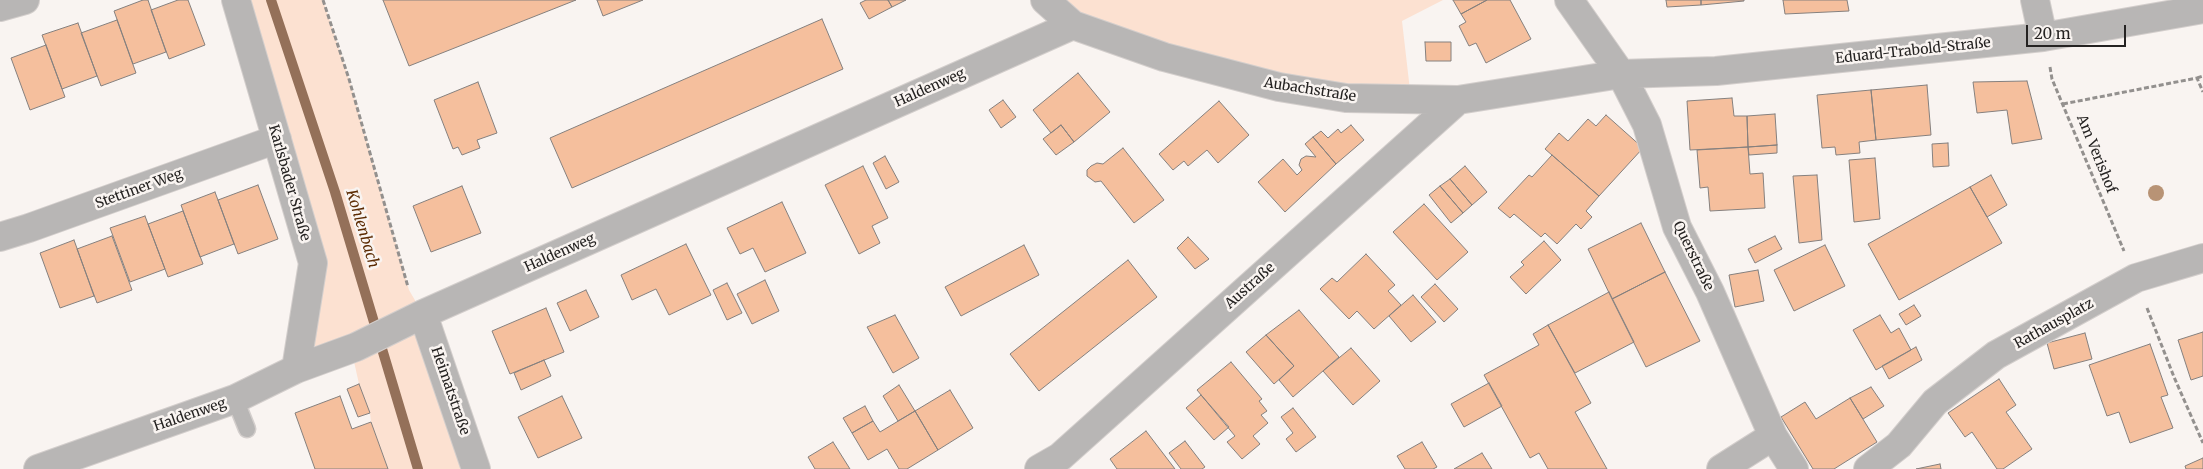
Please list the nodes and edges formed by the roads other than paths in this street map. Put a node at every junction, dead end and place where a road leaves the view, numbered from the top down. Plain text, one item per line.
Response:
1 (25, 0) edge
2 (236, 0) edge
3 (1045, 0) edge
4 (1568, 0) edge
5 (2035, 0) edge
6 (0, 7) edge
7 (2203, 9) edge
8 (1073, 25) junction
9 (2043, 37) junction
10 (1621, 74) junction
11 (1458, 100) junction
12 (277, 139) junction
13 (0, 237) edge
14 (2203, 258) edge
15 (417, 317) junction
16 (296, 369) junction
17 (235, 399) junction
18 (247, 430) dead end
19 (1773, 436) junction
20 (1055, 465) edge
21 (41, 468) edge
22 (476, 469) edge
23 (1721, 469) edge
24 (1794, 469) edge
25 (1868, 469) edge

1 - 6 street
2 - 12 street, Karlsbader Straße
3 - 8 street, Aubachstraße
4 - 10 street, Querstraße
5 - 9 street
7 - 9 street, Eduard-Trabold-Straße
8 - 11 street, Aubachstraße
8 - 15 street, Haldenweg
9 - 10 street, Eduard-Trabold-Straße
10 - 11 street, Aubachstraße
10 - 19 street, Querstraße
11 - 20 street, Austraße
12 - 13 street, Stettiner Weg
12 - 16 street, Karlsbader Straße
14 - 25 street, Rathausplatz
15 - 16 street, Haldenweg
15 - 22 street, Heimatstraße
16 - 17 street, Haldenweg
17 - 18 lane
17 - 21 street, Haldenweg
19 - 23 street
19 - 24 street, Querstraße

